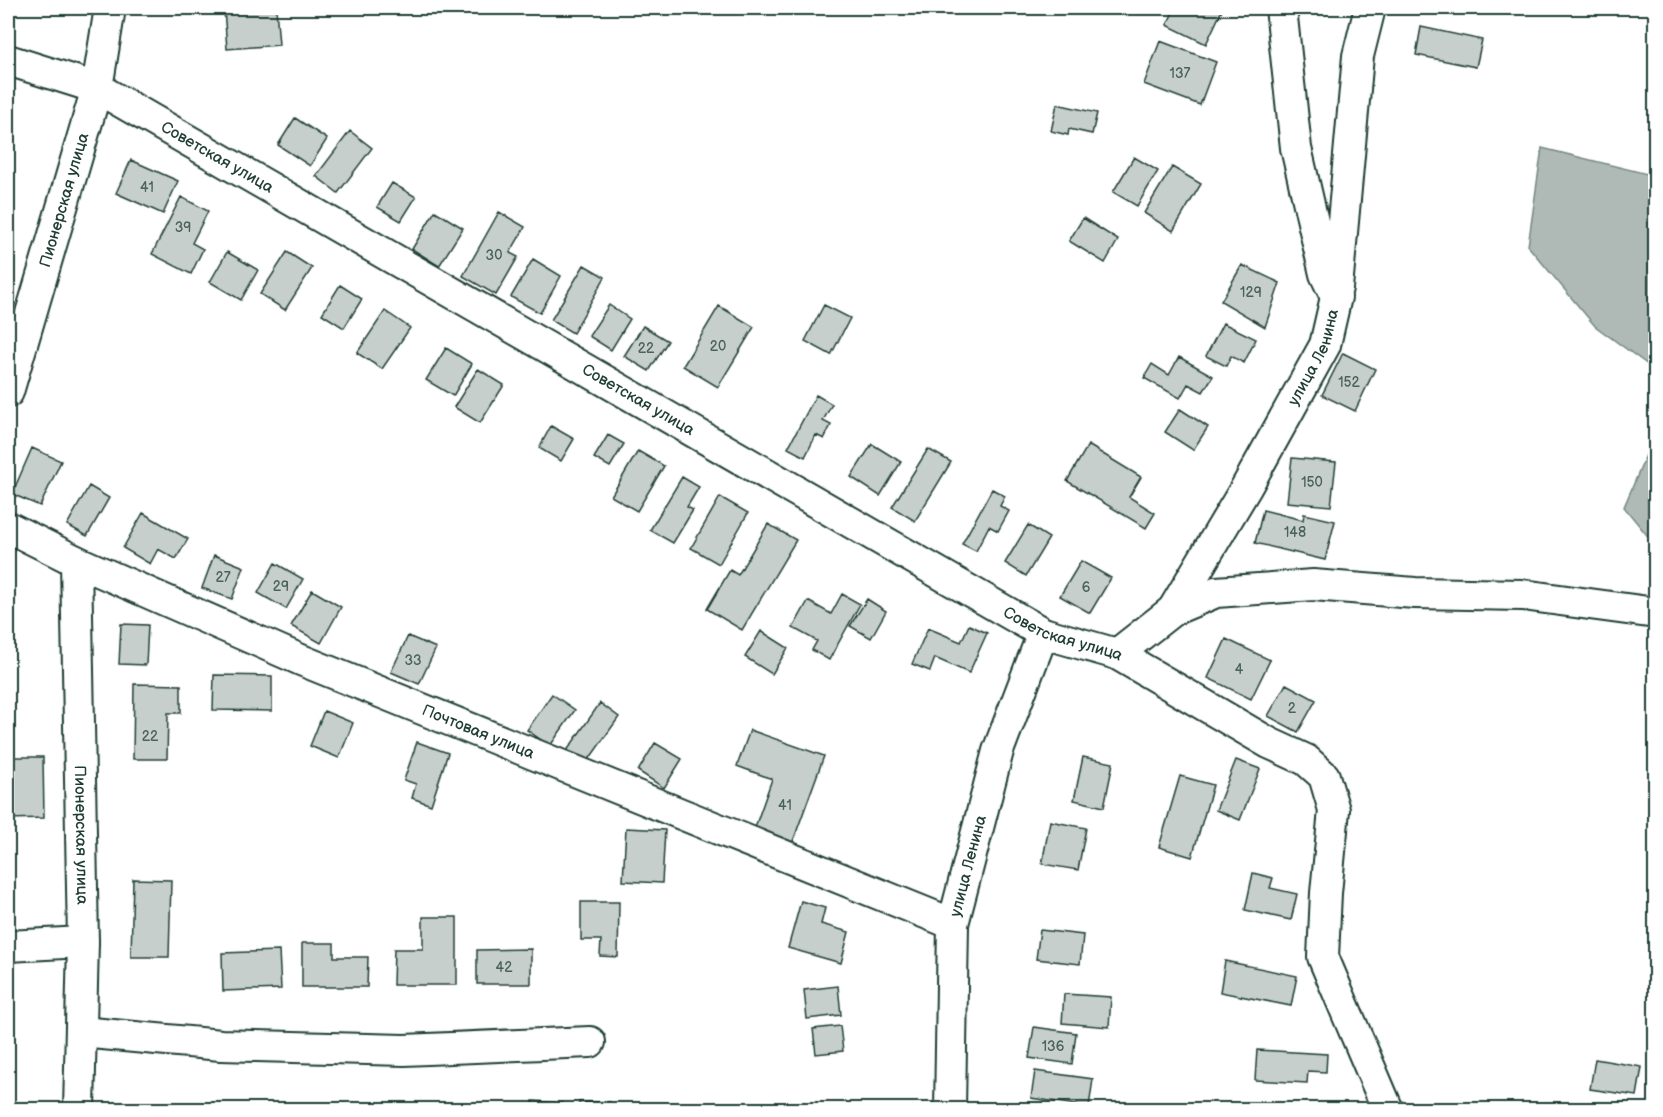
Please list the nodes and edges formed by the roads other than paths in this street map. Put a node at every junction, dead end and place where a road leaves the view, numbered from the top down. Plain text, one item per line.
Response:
1 (110, 8) edge
2 (1281, 8) edge
3 (1370, 8) edge
4 (8, 60) edge
5 (97, 88) junction
6 (1336, 297) junction
7 (8, 392) edge
8 (8, 527) edge
9 (76, 561) junction
10 (1173, 610) junction
11 (1656, 613) edge
12 (1043, 633) junction
13 (1116, 654) junction
14 (953, 924) junction
15 (83, 942) junction
16 (8, 946) edge
17 (81, 1032) junction
18 (590, 1042) dead end
19 (79, 1110) edge
20 (950, 1110) edge
21 (1388, 1110) edge

1 - 5 street, Пионерская улица
2 - 6 street, улица Ленина
3 - 6 street
4 - 5 street, Советская улица
5 - 7 street, Пионерская улица
5 - 12 street, Советская улица
6 - 10 street, улица Ленина
8 - 9 street, Почтовая улица
9 - 14 street, Почтовая улица
9 - 15 street, Пионерская улица
10 - 11 street
10 - 13 street
12 - 13 street, Советская улица
12 - 14 street, улица Ленина
13 - 21 street, Советская улица
14 - 20 street, улица Ленина
15 - 16 street
15 - 17 street, Пионерская улица
17 - 18 street
17 - 19 street, Пионерская улица

